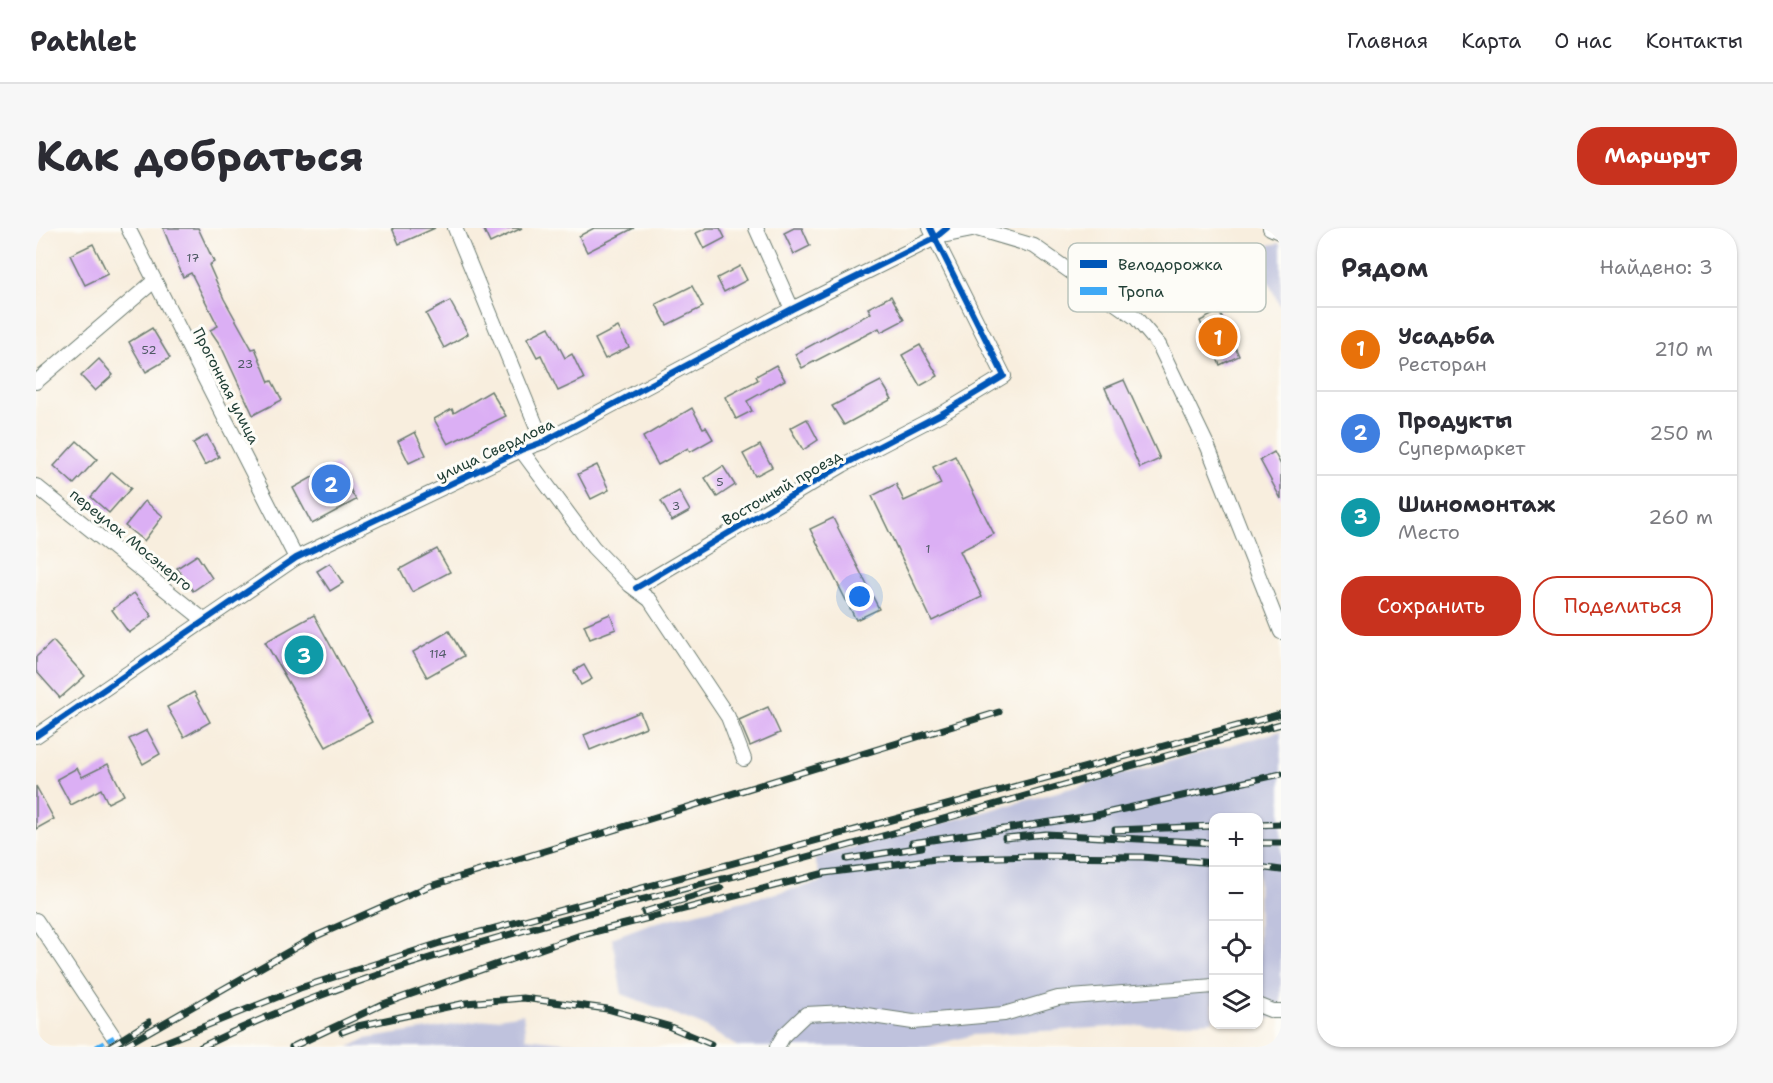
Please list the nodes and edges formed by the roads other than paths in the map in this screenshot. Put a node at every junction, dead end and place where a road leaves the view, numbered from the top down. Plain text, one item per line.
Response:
1 (128, 228) edge
2 (455, 228) edge
3 (756, 228) edge
4 (947, 228) edge
5 (1270, 228) edge
6 (932, 233) edge
7 (1281, 233) edge
8 (1068, 270) edge
9 (153, 282) junction
10 (792, 309) junction
11 (1128, 312) edge
12 (36, 381) edge
13 (543, 442) junction
14 (521, 450) junction
15 (36, 486) edge
16 (296, 558) junction
17 (636, 588) junction
18 (205, 621) junction
19 (1281, 632) edge
20 (36, 736) edge
21 (744, 759) dead end
22 (36, 920) edge
23 (1209, 986) edge
24 (1263, 1007) edge
25 (1281, 1011) edge
26 (114, 1037) dead end
27 (777, 1047) edge

1 - 9 street, Прогонная улица
2 - 13 street
3 - 10 street
4 - 6 street, улица Свердлова
5 - 7 street
6 - 8 street
6 - 10 street, улица Свердлова
6 - 17 street, Восточный проезд
9 - 12 street
9 - 16 street, Прогонная улица
10 - 13 street, улица Свердлова
11 - 19 street
13 - 14 street, улица Свердлова
14 - 16 street, улица Свердлова
14 - 17 street
15 - 18 street, переулок Мосэнерго
16 - 18 street, улица Свердлова
17 - 21 street
18 - 20 street, улица Свердлова
22 - 26 street
23 - 27 street
24 - 25 street

